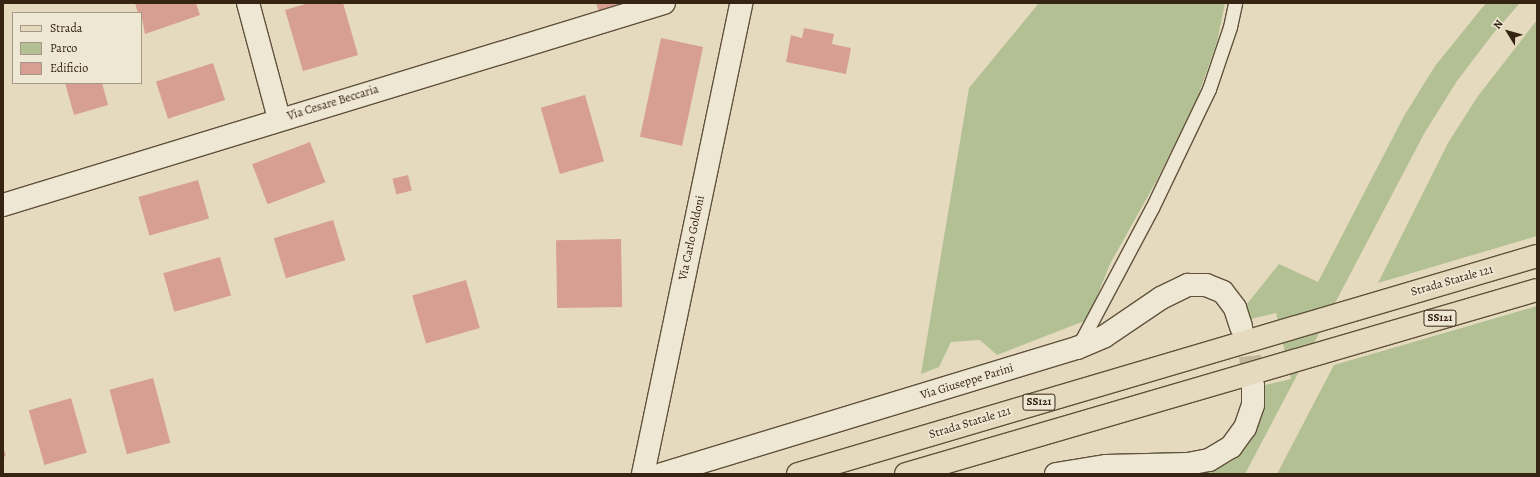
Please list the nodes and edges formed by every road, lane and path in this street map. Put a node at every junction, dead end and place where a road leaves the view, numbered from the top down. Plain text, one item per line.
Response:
1 (248, 3) edge
2 (664, 3) edge
3 (740, 3) edge
4 (1234, 3) edge
5 (279, 119) junction
6 (3, 205) edge
7 (1537, 256) edge
8 (1537, 290) edge
9 (1241, 327) tunnel mouth
10 (1077, 348) junction
11 (1254, 385) tunnel mouth
12 (644, 474) edge
13 (662, 474) edge
14 (798, 474) edge
15 (906, 474) edge
16 (1056, 474) edge

1 - 5 street
2 - 5 street, Via Cesare Beccaria
3 - 12 street, Via Carlo Goldoni
4 - 10 lane
5 - 6 street, Via Cesare Beccaria
7 - 14 main road, Strada Statale 121 / SS121
8 - 15 main road, SS121
9 - 10 street, Via Giuseppe Parini
10 - 13 street, Via Giuseppe Parini
11 - 16 street

